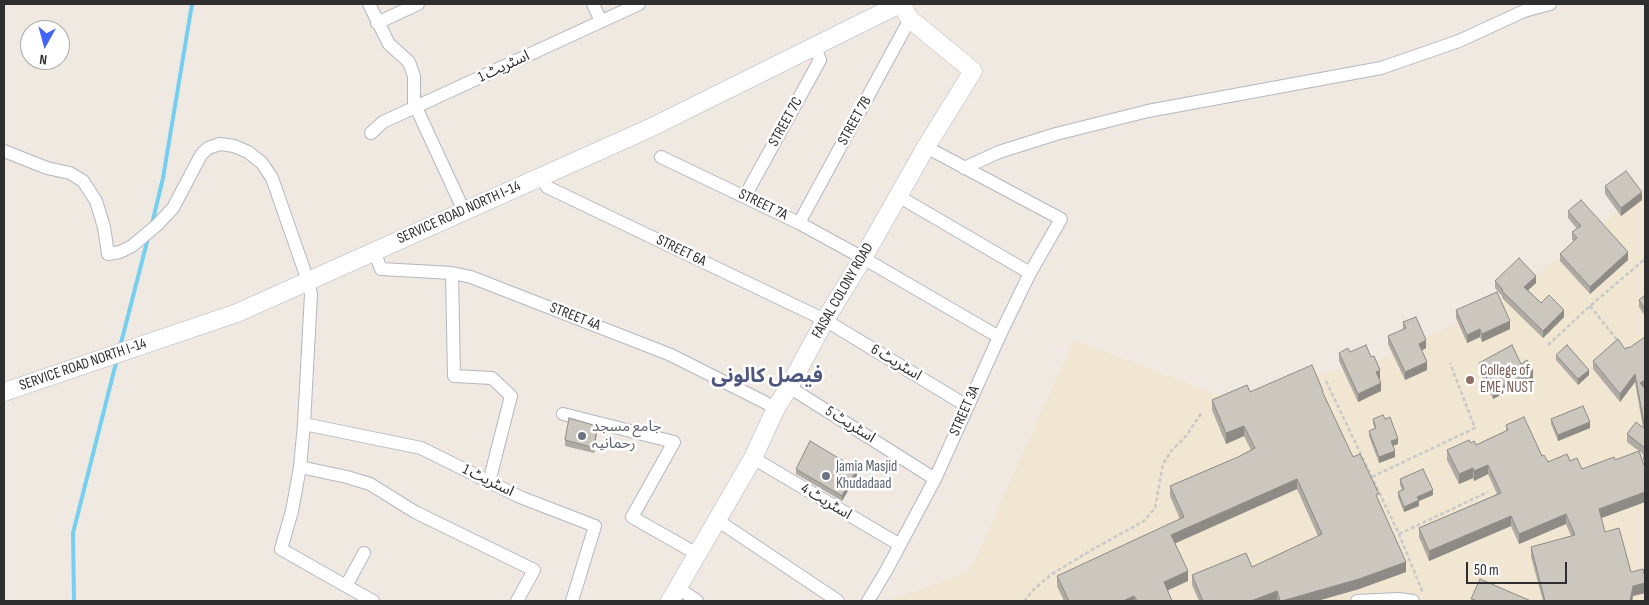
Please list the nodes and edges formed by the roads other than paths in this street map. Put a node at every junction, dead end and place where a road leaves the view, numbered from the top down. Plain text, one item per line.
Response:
1 (369, 4) edge
2 (418, 4) edge
3 (593, 4) edge
4 (639, 4) edge
5 (1550, 4) edge
6 (878, 9) edge
7 (904, 9) edge
8 (601, 21) junction
9 (377, 22) junction
10 (815, 47) junction
11 (417, 107) junction
12 (371, 133) dead end
13 (926, 147) junction
14 (4, 151) edge
15 (661, 157) dead end
16 (964, 168) junction
17 (540, 177) junction
18 (745, 196) junction
19 (898, 196) junction
20 (464, 211) junction
21 (799, 223) junction
22 (374, 252) junction
23 (863, 258) junction
24 (452, 273) junction
25 (1030, 273) junction
26 (308, 281) junction
27 (825, 320) junction
28 (999, 337) junction
29 (789, 387) junction
30 (4, 392) edge
31 (967, 406) junction
32 (776, 408) junction
33 (563, 414) dead end
34 (304, 424) junction
35 (753, 458) junction
36 (300, 467) junction
37 (935, 479) junction
38 (489, 482) junction
39 (717, 520) junction
40 (900, 545) junction
41 (364, 552) dead end
42 (697, 554) junction
43 (346, 586) junction
44 (674, 594) edge
45 (373, 601) edge
46 (517, 601) edge
47 (572, 601) edge
48 (697, 601) edge
49 (838, 601) edge
50 (868, 601) edge
51 (1357, 601) edge
52 (1413, 601) edge

1 - 9 street
2 - 9 street
3 - 8 street
4 - 8 street, اسٹریٹ 1
5 - 16 street
6 - 7 main road, SERVICE ROAD NORTH I-14
6 - 10 main road, SERVICE ROAD NORTH I-14
7 - 13 main road, FAISAL COLONY ROAD
7 - 21 street, STREET 7B
8 - 11 street, اسٹریٹ 1
9 - 11 street
10 - 17 main road, SERVICE ROAD NORTH I-14
10 - 18 street, STREET 7C
11 - 12 street, اسٹریٹ 1
11 - 20 street
13 - 16 street
13 - 19 main road, FAISAL COLONY ROAD
14 - 26 street
15 - 18 street, STREET 7A
16 - 25 street, STREET 3A
17 - 20 main road, SERVICE ROAD NORTH I-14
17 - 27 street, STREET 6A
18 - 21 street, STREET 7A
19 - 23 main road, FAISAL COLONY ROAD
19 - 25 street
20 - 22 main road, SERVICE ROAD NORTH I-14
21 - 23 street, STREET 7A
22 - 24 street, STREET 4A
22 - 26 main road, SERVICE ROAD NORTH I-14
23 - 27 main road, FAISAL COLONY ROAD
23 - 28 street, STREET 7A
24 - 32 street, STREET 4A
24 - 38 street
25 - 28 street, STREET 3A
26 - 30 main road, SERVICE ROAD NORTH I-14
26 - 34 street
27 - 29 main road, FAISAL COLONY ROAD
27 - 31 street, اسٹریٹ 6
28 - 31 street, STREET 3A
29 - 32 main road, FAISAL COLONY ROAD
29 - 37 street, اسٹریٹ 5
31 - 37 street, STREET 3A
32 - 35 main road, FAISAL COLONY ROAD
33 - 42 street
34 - 36 street
34 - 38 street, اسٹریٹ 1
35 - 39 main road, FAISAL COLONY ROAD
35 - 40 street, اسٹریٹ 4
36 - 43 street
36 - 46 street
37 - 40 street, STREET 3A
38 - 47 street, اسٹریٹ 1
39 - 42 main road, FAISAL COLONY ROAD
39 - 49 street
40 - 50 street, STREET 3A
41 - 43 street
42 - 44 main road, FAISAL COLONY ROAD
43 - 45 street
44 - 48 street
51 - 52 street

